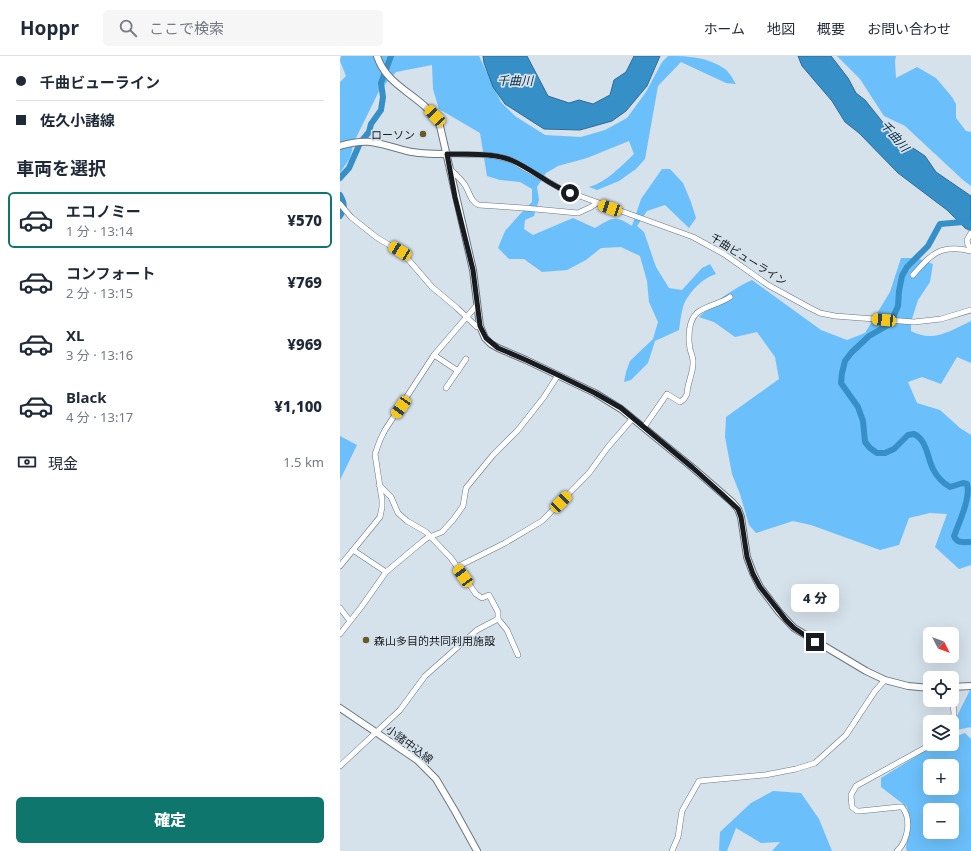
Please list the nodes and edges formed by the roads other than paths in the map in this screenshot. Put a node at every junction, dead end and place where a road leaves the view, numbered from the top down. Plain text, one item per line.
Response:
1 (377, 56) edge
2 (340, 146) edge
3 (447, 154) junction
4 (450, 168) junction
5 (597, 203) junction
6 (340, 204) edge
7 (971, 233) edge
8 (971, 248) edge
9 (971, 251) edge
10 (913, 275) dead end
11 (730, 297) dead end
12 (477, 305) junction
13 (971, 310) edge
14 (466, 317) junction
15 (480, 326) junction
16 (434, 355) junction
17 (466, 359) dead end
18 (458, 371) junction
19 (558, 375) junction
20 (446, 388) dead end
21 (633, 418) junction
22 (644, 427) junction
23 (379, 485) junction
24 (432, 537) junction
25 (353, 550) junction
26 (340, 566) edge
27 (457, 567) junction
28 (386, 572) junction
29 (340, 608) edge
30 (498, 619) junction
31 (350, 621) junction
32 (340, 634) edge
33 (518, 655) dead end
34 (885, 680) junction
35 (959, 686) edge
36 (971, 686) edge
37 (923, 687) edge
38 (340, 708) edge
39 (377, 731) junction
40 (923, 749) edge
41 (340, 766) edge
42 (477, 851) edge
43 (672, 851) edge
44 (898, 851) edge

1 - 3 main road
2 - 3 main road
3 - 4 main road
3 - 5 street, 千曲ビューライン
4 - 5 street
4 - 12 main road
5 - 13 street, 千曲ビューライン
6 - 14 street
7 - 8 street
9 - 10 street
11 - 22 street
12 - 14 street
12 - 15 main road
14 - 15 street
14 - 16 street
15 - 19 main road
16 - 18 street
16 - 23 street
17 - 18 street
18 - 20 street
19 - 21 main road
19 - 24 street
21 - 22 main road
21 - 27 street
22 - 34 main road
23 - 24 street
23 - 25 street
24 - 27 street
24 - 28 street
25 - 26 street
25 - 28 street
27 - 30 street
28 - 31 street
29 - 31 street
30 - 33 street
30 - 39 street
31 - 32 street
34 - 37 main road
34 - 43 street
35 - 36 main road
38 - 39 main road, 小諸中込線
39 - 41 street
39 - 42 main road, 小諸中込線
40 - 44 street

